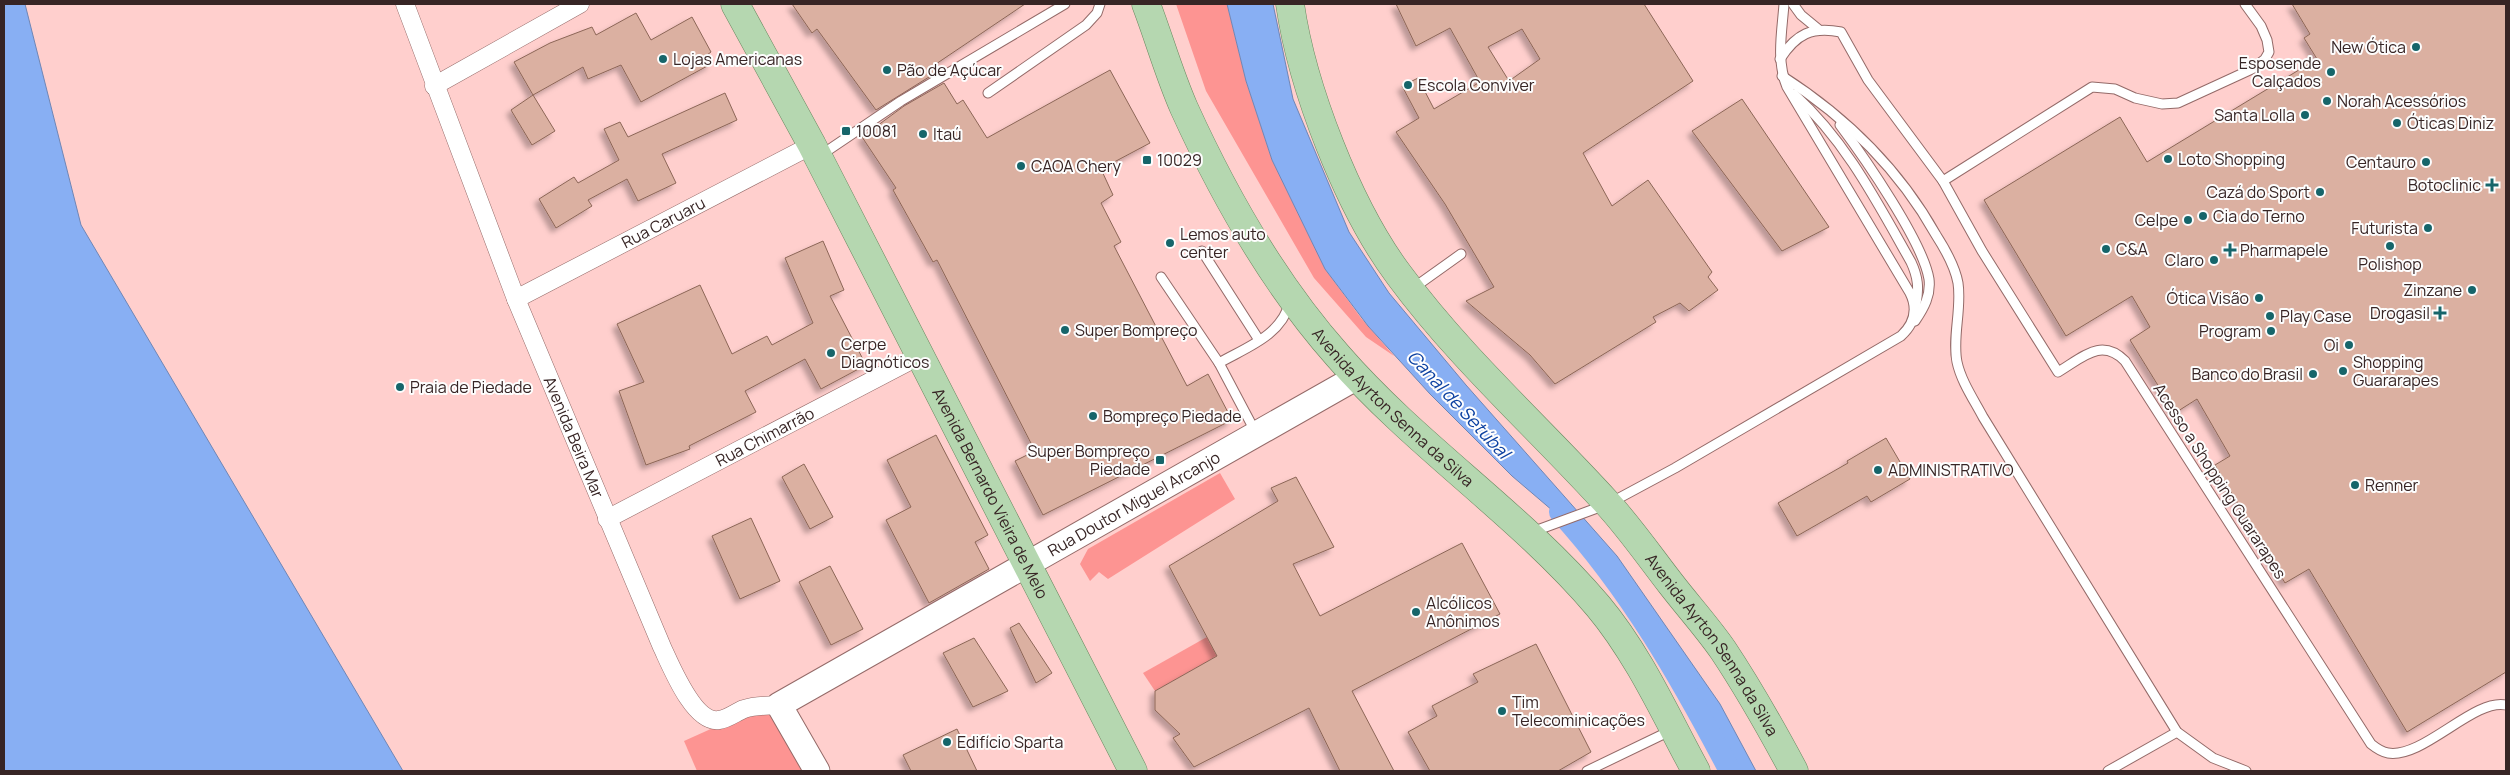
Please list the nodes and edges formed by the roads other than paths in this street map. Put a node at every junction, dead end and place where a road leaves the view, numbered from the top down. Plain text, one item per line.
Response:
1 (405, 4) edge
2 (580, 4) edge
3 (735, 4) edge
4 (1065, 4) edge
5 (1100, 4) edge
6 (1146, 4) edge
7 (1290, 4) edge
8 (1784, 4) edge
9 (1793, 4) edge
10 (2246, 4) edge
11 (1818, 29) junction
12 (1780, 59) junction
13 (1782, 76) junction
14 (434, 86) junction
15 (1787, 87) junction
16 (988, 93) dead end
17 (1828, 109) junction
18 (815, 151) junction
19 (1943, 181) junction
20 (1202, 251) dead end
21 (1461, 254) dead end
22 (1161, 277) dead end
23 (1410, 290) junction
24 (1292, 297) junction
25 (516, 299) junction
26 (1916, 306) junction
27 (1910, 328) junction
28 (1259, 340) junction
29 (921, 354) junction
30 (1219, 363) junction
31 (1357, 377) junction
32 (1257, 434) junction
33 (1608, 504) junction
34 (607, 519) junction
35 (1537, 530) junction
36 (1026, 565) junction
37 (779, 705) junction
38 (2506, 705) edge
39 (1674, 729) junction
40 (2178, 732) junction
41 (817, 771) edge
42 (1133, 771) edge
43 (1587, 771) edge
44 (1696, 771) edge
45 (1794, 771) edge
46 (2108, 771) edge
47 (2246, 771) edge

1 - 14 street, Avenida Beira Mar
2 - 14 street
3 - 18 main road, Avenida Bernardo Vieira de Melo
4 - 18 lane
5 - 16 lane
6 - 24 main road, Avenida Ayrton Senna da Silva
7 - 23 main road, Avenida Ayrton Senna da Silva
8 - 12 lane
9 - 11 lane
10 - 19 lane
11 - 12 lane
11 - 19 lane, Acesso a Shopping Guararapes
12 - 13 lane
13 - 15 lane
13 - 17 lane
14 - 25 street, Avenida Beira Mar
15 - 26 lane
15 - 26 lane
17 - 27 lane
17 - 40 lane
18 - 25 street, Rua Caruaru
18 - 29 main road, Avenida Bernardo Vieira de Melo
19 - 38 lane, Acesso a Shopping Guararapes
20 - 28 lane
21 - 23 lane
22 - 30 lane
23 - 33 main road, Avenida Ayrton Senna da Silva
24 - 28 lane
24 - 31 main road, Avenida Ayrton Senna da Silva
25 - 34 street, Avenida Beira Mar
26 - 27 lane
27 - 33 lane
28 - 30 lane
29 - 34 street, Rua Chimarrão
29 - 36 main road, Avenida Bernardo Vieira de Melo
30 - 32 lane
31 - 32 main road, Rua Doutor Miguel Arcanjo
31 - 35 main road, Avenida Ayrton Senna da Silva
32 - 36 main road, Rua Doutor Miguel Arcanjo
33 - 35 lane
33 - 45 main road, Avenida Ayrton Senna da Silva
34 - 37 street, Avenida Beira Mar
35 - 39 main road, Avenida Ayrton Senna da Silva
36 - 37 main road, Rua Doutor Miguel Arcanjo
36 - 42 main road, Avenida Bernardo Vieira de Melo
37 - 41 main road
39 - 43 lane
39 - 44 main road, Avenida Ayrton Senna da Silva
40 - 46 lane
40 - 47 lane

